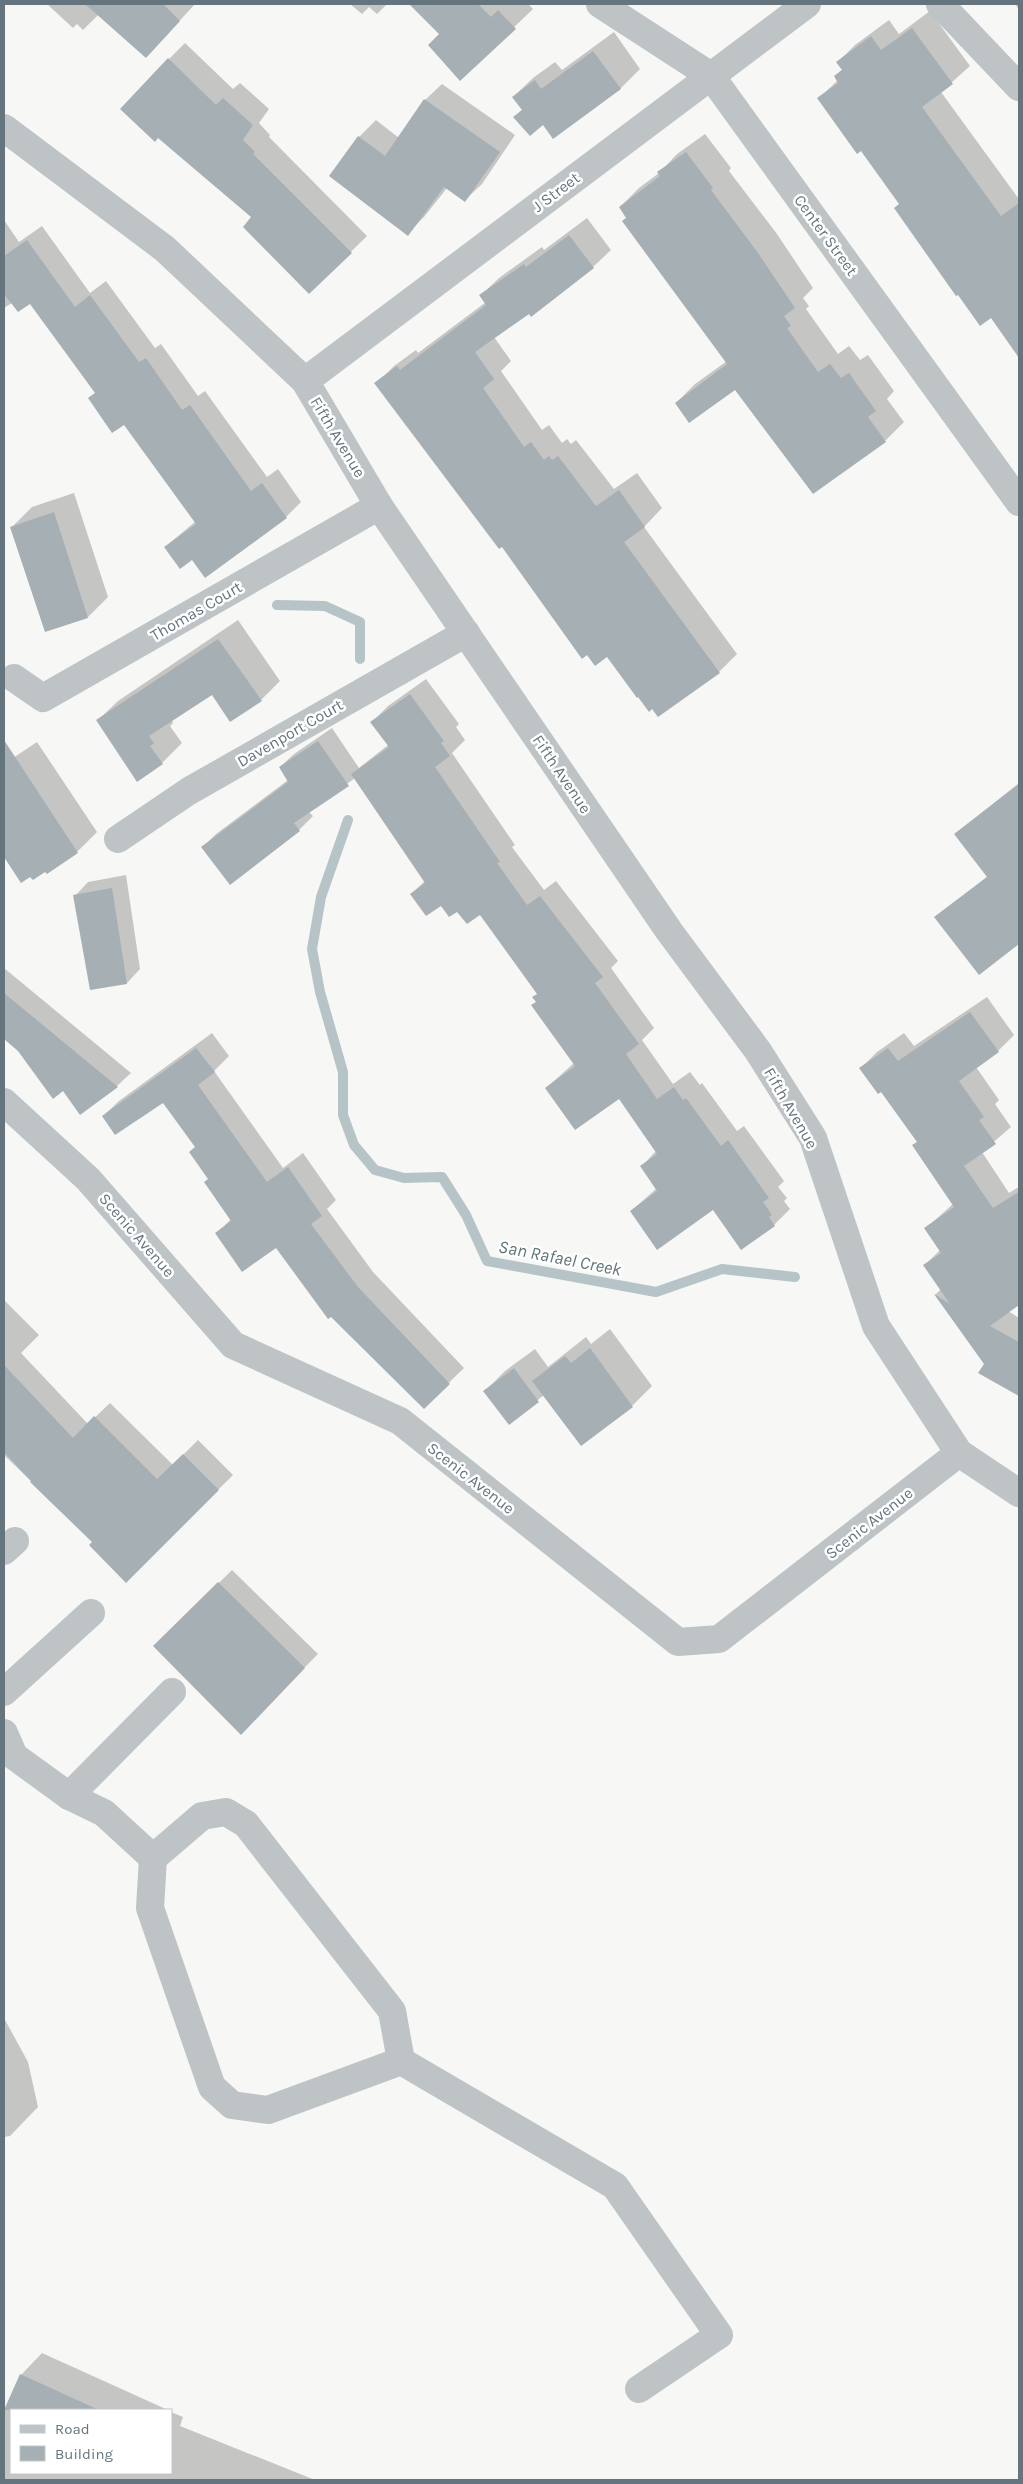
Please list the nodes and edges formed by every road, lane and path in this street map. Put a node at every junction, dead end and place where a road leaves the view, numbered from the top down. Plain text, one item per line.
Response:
1 (600, 4) edge
2 (807, 4) edge
3 (940, 4) edge
4 (711, 76) junction
5 (1019, 87) edge
6 (4, 128) edge
7 (305, 381) junction
8 (1019, 502) edge
9 (379, 506) junction
10 (466, 632) junction
11 (14, 678) dead end
12 (118, 839) dead end
13 (4, 1102) edge
14 (959, 1453) junction
15 (1019, 1493) edge
16 (91, 1613) dead end
17 (4, 1692) edge
18 (172, 1692) dead end
19 (7, 1752) edge
20 (69, 1796) junction
21 (153, 1858) junction
22 (401, 2061) junction
23 (639, 2389) dead end

1 - 4 street, Center Street
2 - 4 street, J Street
3 - 5 street
4 - 7 street, J Street
4 - 8 street, Center Street
6 - 7 street, Fifth Avenue
7 - 9 street, Fifth Avenue
9 - 10 street, Fifth Avenue
9 - 11 street, Thomas Court
10 - 12 street, Davenport Court
10 - 14 street, Fifth Avenue
13 - 14 street, Scenic Avenue
14 - 15 street, Fifth Avenue
16 - 17 street
18 - 20 street
19 - 20 street
20 - 21 street
21 - 22 street
21 - 22 street
22 - 23 street

